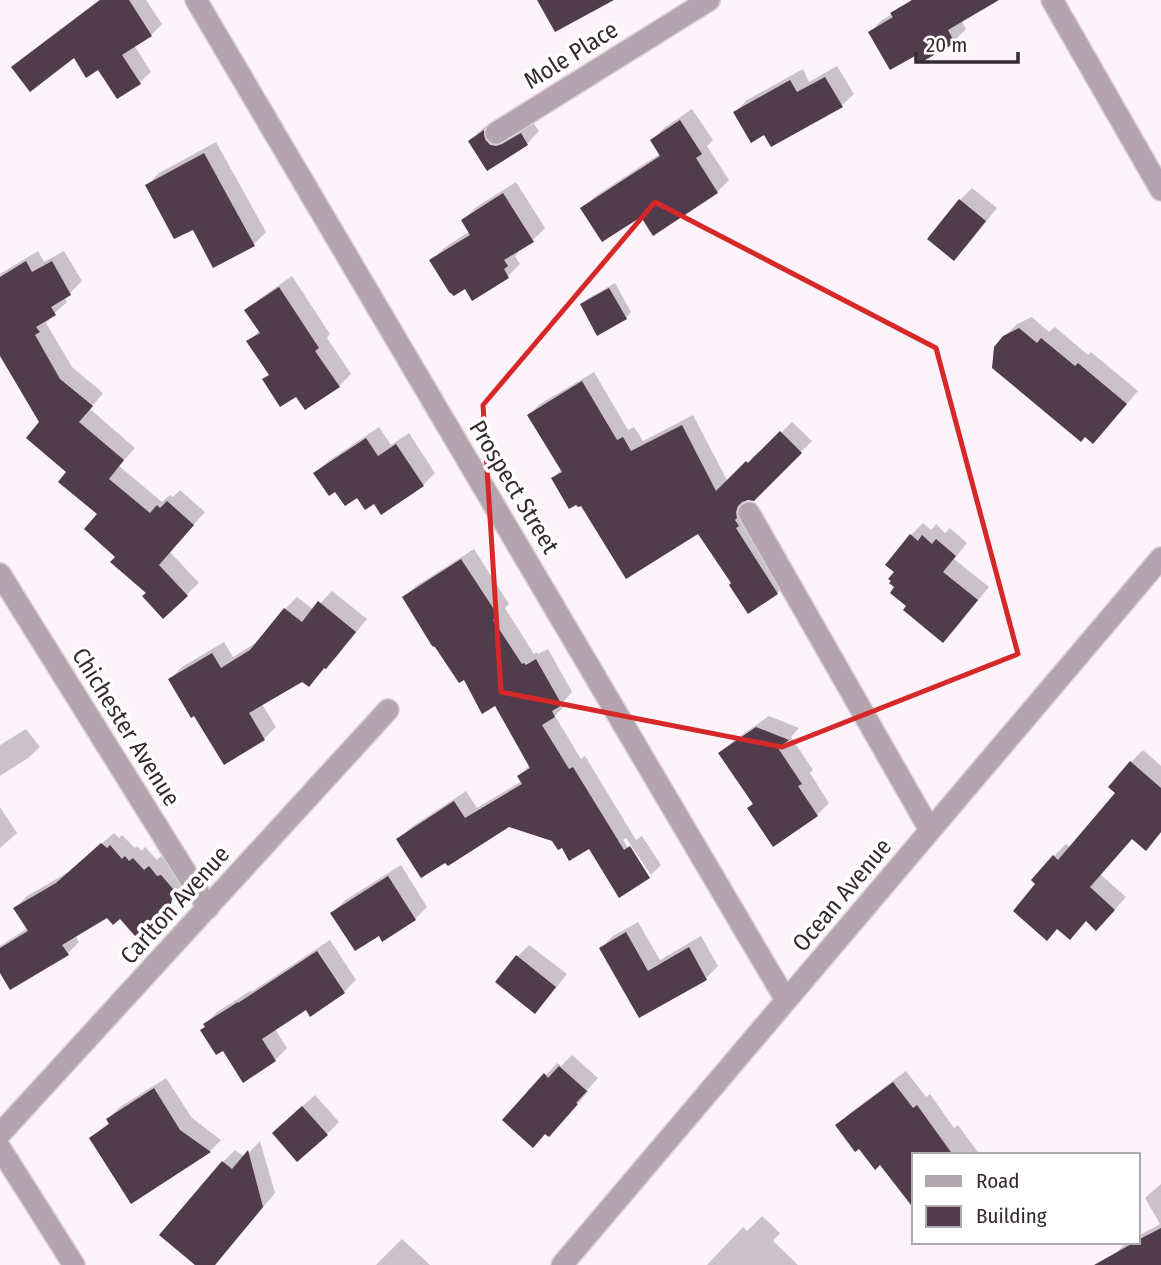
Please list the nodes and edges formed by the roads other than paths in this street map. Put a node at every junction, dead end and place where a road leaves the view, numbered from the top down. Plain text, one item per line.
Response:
1 (196, 0) edge
2 (709, 0) edge
3 (1052, 0) edge
4 (496, 133) dead end
5 (1161, 190) edge
6 (749, 513) dead end
7 (1161, 558) edge
8 (0, 574) edge
9 (388, 710) dead end
10 (930, 830) junction
11 (208, 908) junction
12 (786, 1000) junction
13 (1, 1133) edge
14 (74, 1265) edge
15 (562, 1265) edge

1 - 12 street, Prospect Street
2 - 4 street, Mole Place
3 - 5 street
6 - 10 street
7 - 10 street, Ocean Avenue
8 - 11 street, Chichester Avenue
9 - 11 street, Carlton Avenue
10 - 12 street, Ocean Avenue
11 - 13 street, Carlton Avenue
12 - 15 street, Ocean Avenue
13 - 14 street

